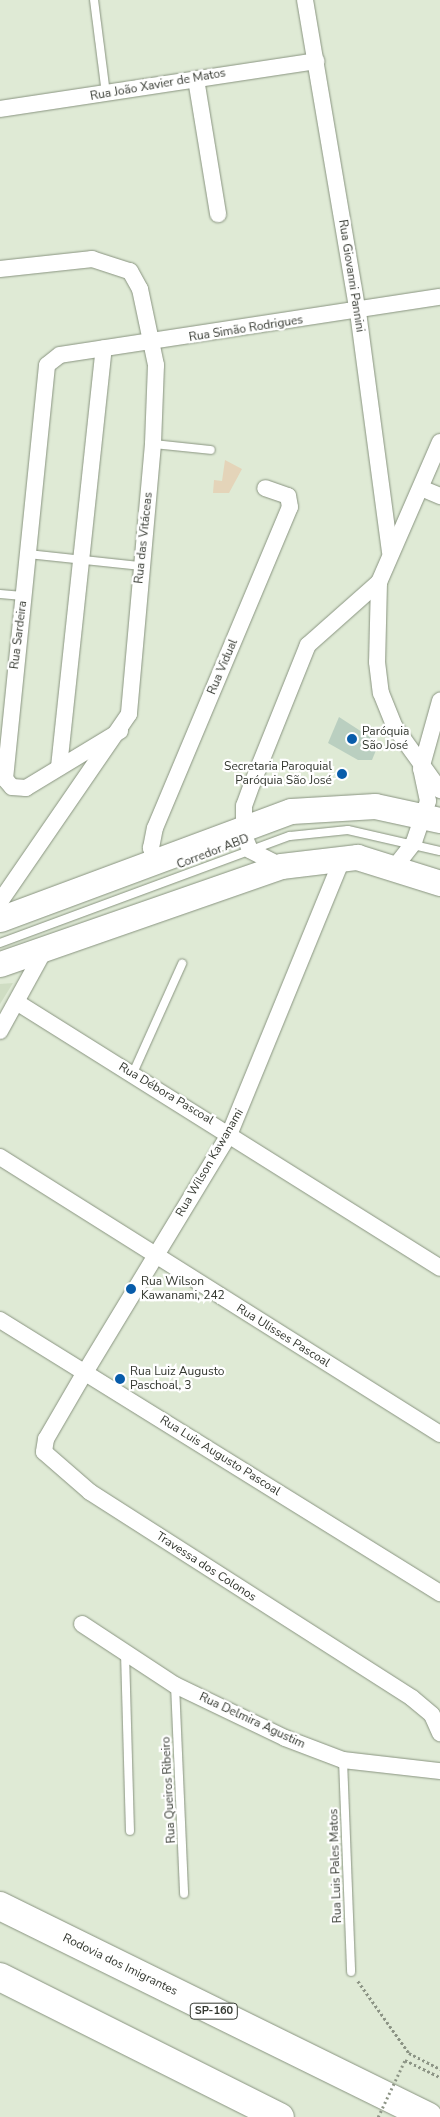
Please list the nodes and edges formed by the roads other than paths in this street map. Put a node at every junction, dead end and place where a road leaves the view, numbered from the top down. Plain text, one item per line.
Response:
1 (94, 0) edge
2 (306, 0) edge
3 (316, 61) junction
4 (196, 79) junction
5 (106, 94) junction
6 (0, 109) edge
7 (218, 214) dead end
8 (0, 269) edge
9 (440, 298) edge
10 (358, 312) junction
11 (151, 343) junction
12 (104, 348) junction
13 (52, 359) joint
14 (440, 442) edge
15 (153, 444) junction
16 (211, 450) dead end
17 (265, 488) dead end
18 (420, 488) junction
19 (440, 496) edge
20 (390, 552) junction
21 (28, 554) junction
22 (82, 559) junction
23 (141, 566) junction
24 (379, 582) junction
25 (0, 594) edge
26 (24, 596) junction
27 (440, 701) edge
28 (120, 731) junction
29 (59, 767) junction
30 (421, 769) junction
31 (440, 790) edge
32 (432, 818) edge
33 (246, 839) junction
34 (414, 842) junction
35 (440, 851) edge
36 (343, 857) junction
37 (155, 862) junction
38 (281, 866) junction
39 (394, 868) junction
40 (440, 883) edge
41 (0, 902) edge
42 (0, 920) edge
43 (44, 950) junction
44 (3, 956) edge
45 (182, 964) dead end
46 (29, 980) junction
47 (18, 1003) junction
48 (0, 1031) edge
49 (132, 1073) junction
50 (230, 1133) junction
51 (0, 1157) edge
52 (156, 1256) junction
53 (440, 1268) edge
54 (0, 1320) edge
55 (85, 1372) junction
56 (440, 1434) edge
57 (440, 1593) edge
58 (82, 1624) dead end
59 (125, 1651) junction
60 (175, 1685) junction
61 (440, 1733) edge
62 (343, 1760) junction
63 (440, 1771) edge
64 (130, 1831) dead end
65 (184, 1894) dead end
66 (0, 1906) edge
67 (351, 1972) road end
68 (0, 1976) edge
69 (280, 2117) edge
70 (428, 2117) edge

1 - 5 lane
2 - 3 street, Rua Giovanni Pannini
3 - 4 street, Rua João Xavier de Matos
3 - 10 street, Rua Giovanni Pannini
4 - 5 street, Rua João Xavier de Matos
4 - 7 street
5 - 6 street, Rua João Xavier de Matos
8 - 11 street, Rua das Vitáceas
9 - 10 street, Rua Simão Rodrigues
10 - 11 street, Rua Simão Rodrigues
10 - 20 street, Rua Giovanni Pannini
11 - 12 street, Rua Simão Rodrigues
11 - 15 street, Rua das Vitáceas
12 - 13 street, Rua Simão Rodrigues
12 - 22 street
13 - 21 street, Rua Sardeira
14 - 18 street
15 - 16 lane
15 - 23 street, Rua das Vitáceas
17 - 37 street, Rua Vidual
18 - 19 street
18 - 20 street
20 - 24 street
21 - 22 lane
21 - 26 street, Rua Sardeira
22 - 23 lane
22 - 29 street
23 - 28 street, Rua das Vitáceas
24 - 30 street
24 - 33 street
25 - 26 lane
26 - 29 street, Rua Sardeira
27 - 30 street
28 - 29 street, Rua Sardeira
28 - 41 street, Rua das Vitáceas
30 - 31 street
30 - 32 street
32 - 33 main road
32 - 34 street
33 - 34 lane, Corredor ABD
33 - 37 main road
33 - 38 street
33 - 44 lane, Corredor ABD
34 - 35 lane, Corredor ABD
34 - 39 street
36 - 38 main road
36 - 39 main road
36 - 50 street, Rua Wilson Kawanami
37 - 42 main road
38 - 43 main road
39 - 40 main road
43 - 44 main road
43 - 46 street
44 - 46 street
45 - 49 lane
46 - 47 street
47 - 48 street
47 - 49 street, Rua Débora Pascoal
49 - 50 street, Rua Débora Pascoal
50 - 52 street, Rua Wilson Kawanami
50 - 53 street, Rua Débora Pascoal
51 - 52 street, Rua Ulisses Pascoal
52 - 55 street, Rua Wilson Kawanami
52 - 56 street, Rua Ulisses Pascoal
54 - 55 street, Rua Luis Augusto Pascoal
55 - 57 street, Rua Luis Augusto Pascoal
55 - 61 street, Travessa dos Colonos
58 - 59 street, Rua Delmira Agustim
59 - 60 street, Rua Delmira Agustim
59 - 64 lane
60 - 62 street, Rua Delmira Agustim
60 - 65 lane, Rua Queiros Ribeiro
62 - 63 street, Rua Delmira Agustim
62 - 67 lane, Rua Luis Pales Matos
66 - 70 highway, Rodovia dos Imigrantes / SP-160
68 - 69 highway

